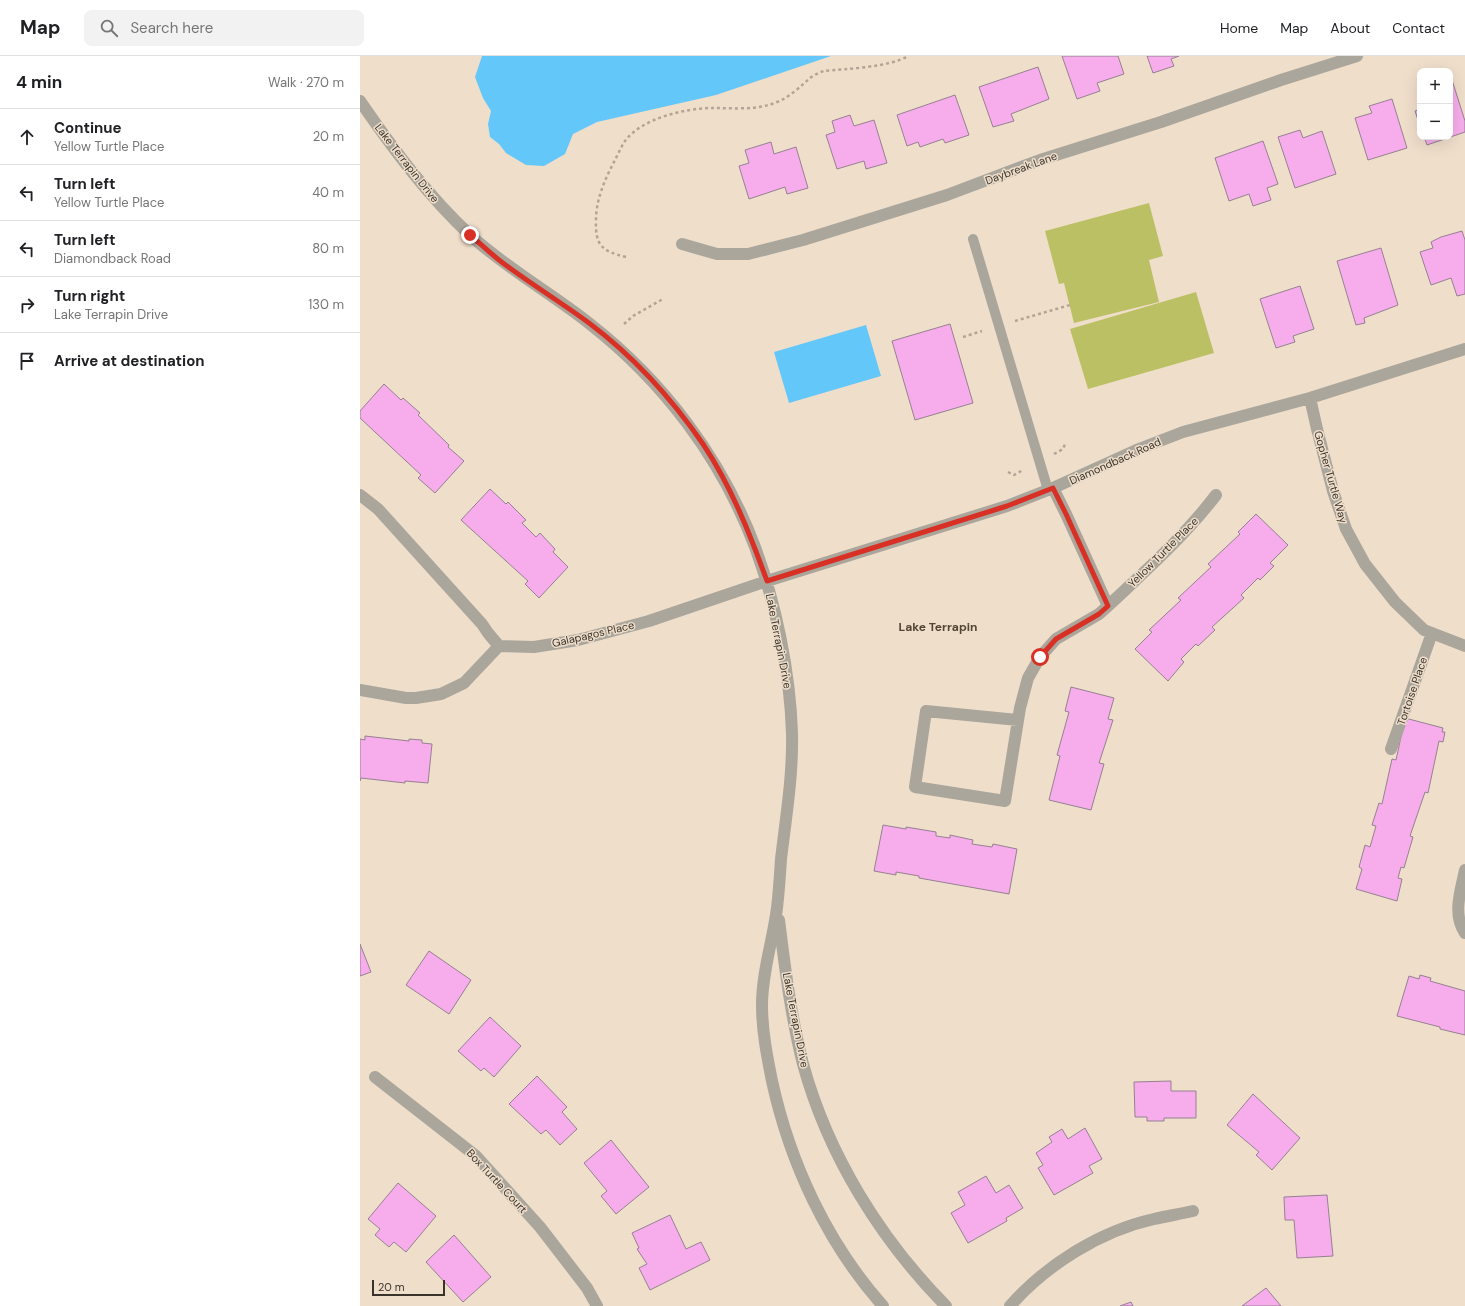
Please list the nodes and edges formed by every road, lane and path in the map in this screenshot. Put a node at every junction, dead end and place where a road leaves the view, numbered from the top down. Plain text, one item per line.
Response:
1 (908, 56) edge
2 (1357, 56) edge
3 (360, 101) edge
4 (973, 239) dead end
5 (682, 244) dead end
6 (626, 257) dead end
7 (663, 299) dead end
8 (624, 324) dead end
9 (1465, 349) edge
10 (1310, 398) junction
11 (1051, 489) junction
12 (360, 495) edge
13 (1216, 495) dead end
14 (767, 581) junction
15 (1108, 606) junction
16 (1432, 633) junction
17 (500, 646) junction
18 (1465, 646) edge
19 (360, 690) edge
20 (1018, 720) junction
21 (1391, 750) dead end
22 (1465, 870) edge
23 (777, 909) junction
24 (1465, 933) edge
25 (375, 1077) dead end
26 (1193, 1211) dead end
27 (597, 1306) edge
28 (883, 1306) edge
29 (946, 1306) edge
30 (1010, 1306) edge

1 - 6 path
2 - 5 street, Daybreak Lane
3 - 14 street, Lake Terrapin Drive
4 - 11 lane
7 - 8 path
9 - 10 street, Diamondback Road
10 - 11 street, Diamondback Road
10 - 16 street, Gopher Turtle Way
11 - 14 street, Diamondback Road
11 - 15 street
12 - 17 street
13 - 15 street, Yellow Turtle Place
14 - 17 street, Galapagos Place
14 - 23 street, Lake Terrapin Drive
15 - 20 street, Yellow Turtle Place
16 - 18 street, Gopher Turtle Way
16 - 21 street, Tortoise Place
17 - 19 street
20 - 20 street, Yellow Turtle Place
22 - 24 street
23 - 28 street, Lake Terrapin Drive
23 - 29 street, Lake Terrapin Drive
25 - 27 street, Box Turtle Court
26 - 30 street

